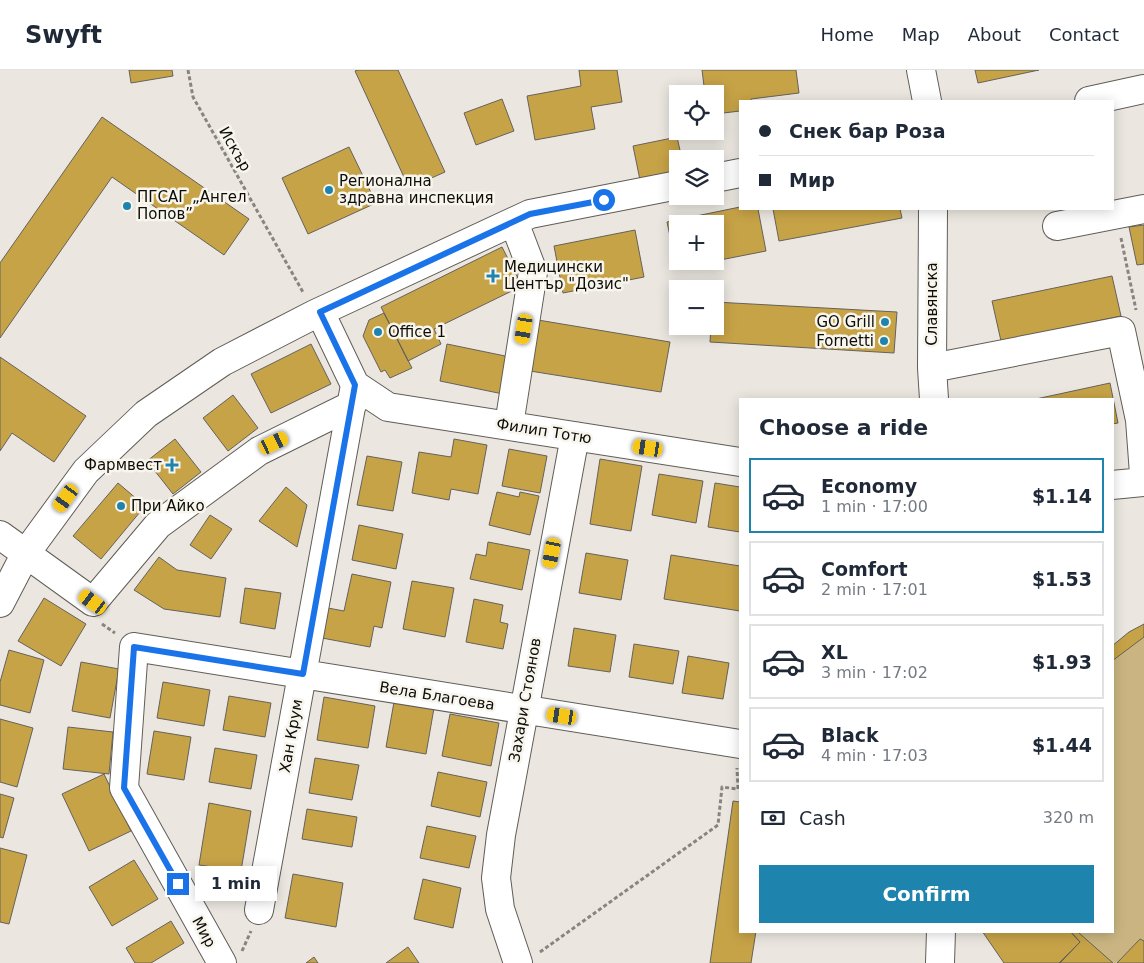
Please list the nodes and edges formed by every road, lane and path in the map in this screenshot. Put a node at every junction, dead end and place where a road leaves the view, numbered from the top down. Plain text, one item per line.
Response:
1 (188, 70) edge
2 (921, 70) edge
3 (1144, 90) edge
4 (927, 100) edge
5 (1096, 100) edge
6 (739, 173) edge
7 (724, 176) edge
8 (669, 187) edge
9 (1114, 206) edge
10 (1144, 209) edge
11 (933, 210) edge
12 (1103, 210) edge
13 (514, 222) junction
14 (1057, 226) dead end
15 (1126, 263) dead end
16 (318, 313) junction
17 (1121, 331) junction
18 (932, 368) junction
19 (353, 395) junction
20 (934, 398) edge
21 (509, 425) junction
22 (574, 436) junction
23 (739, 462) edge
24 (1144, 474) edge
25 (1144, 482) edge
26 (1114, 485) edge
27 (0, 535) edge
28 (26, 553) junction
29 (0, 603) edge
30 (134, 647) joint
31 (303, 674) junction
32 (523, 709) junction
33 (739, 738) edge
34 (738, 789) dead end
35 (260, 910) joint
36 (941, 933) edge
37 (529, 957) edge
38 (232, 959) edge
39 (940, 963) edge

1 - 16 path, Искър
2 - 4 street
3 - 5 street
6 - 7 street
8 - 13 street
9 - 10 street
11 - 18 street, Славянска
12 - 14 street
13 - 16 street
13 - 21 street
15 - 17 path
16 - 19 street
16 - 28 street
17 - 18 street
17 - 24 street
18 - 20 street, Славянска
19 - 21 street, Филип Тотю
19 - 28 street
19 - 31 street, Хан Крум
21 - 22 street, Филип Тотю
22 - 23 street, Филип Тотю
22 - 32 street, Захари Стоянов
25 - 26 street
27 - 28 street
28 - 29 street
30 - 31 street, Вела Благоева
30 - 38 street, Мир
31 - 32 street, Вела Благоева
31 - 35 street, Хан Крум
32 - 33 street, Вела Благоева
32 - 37 street, Захари Стоянов
34 - 37 path
35 - 38 path
36 - 39 street

